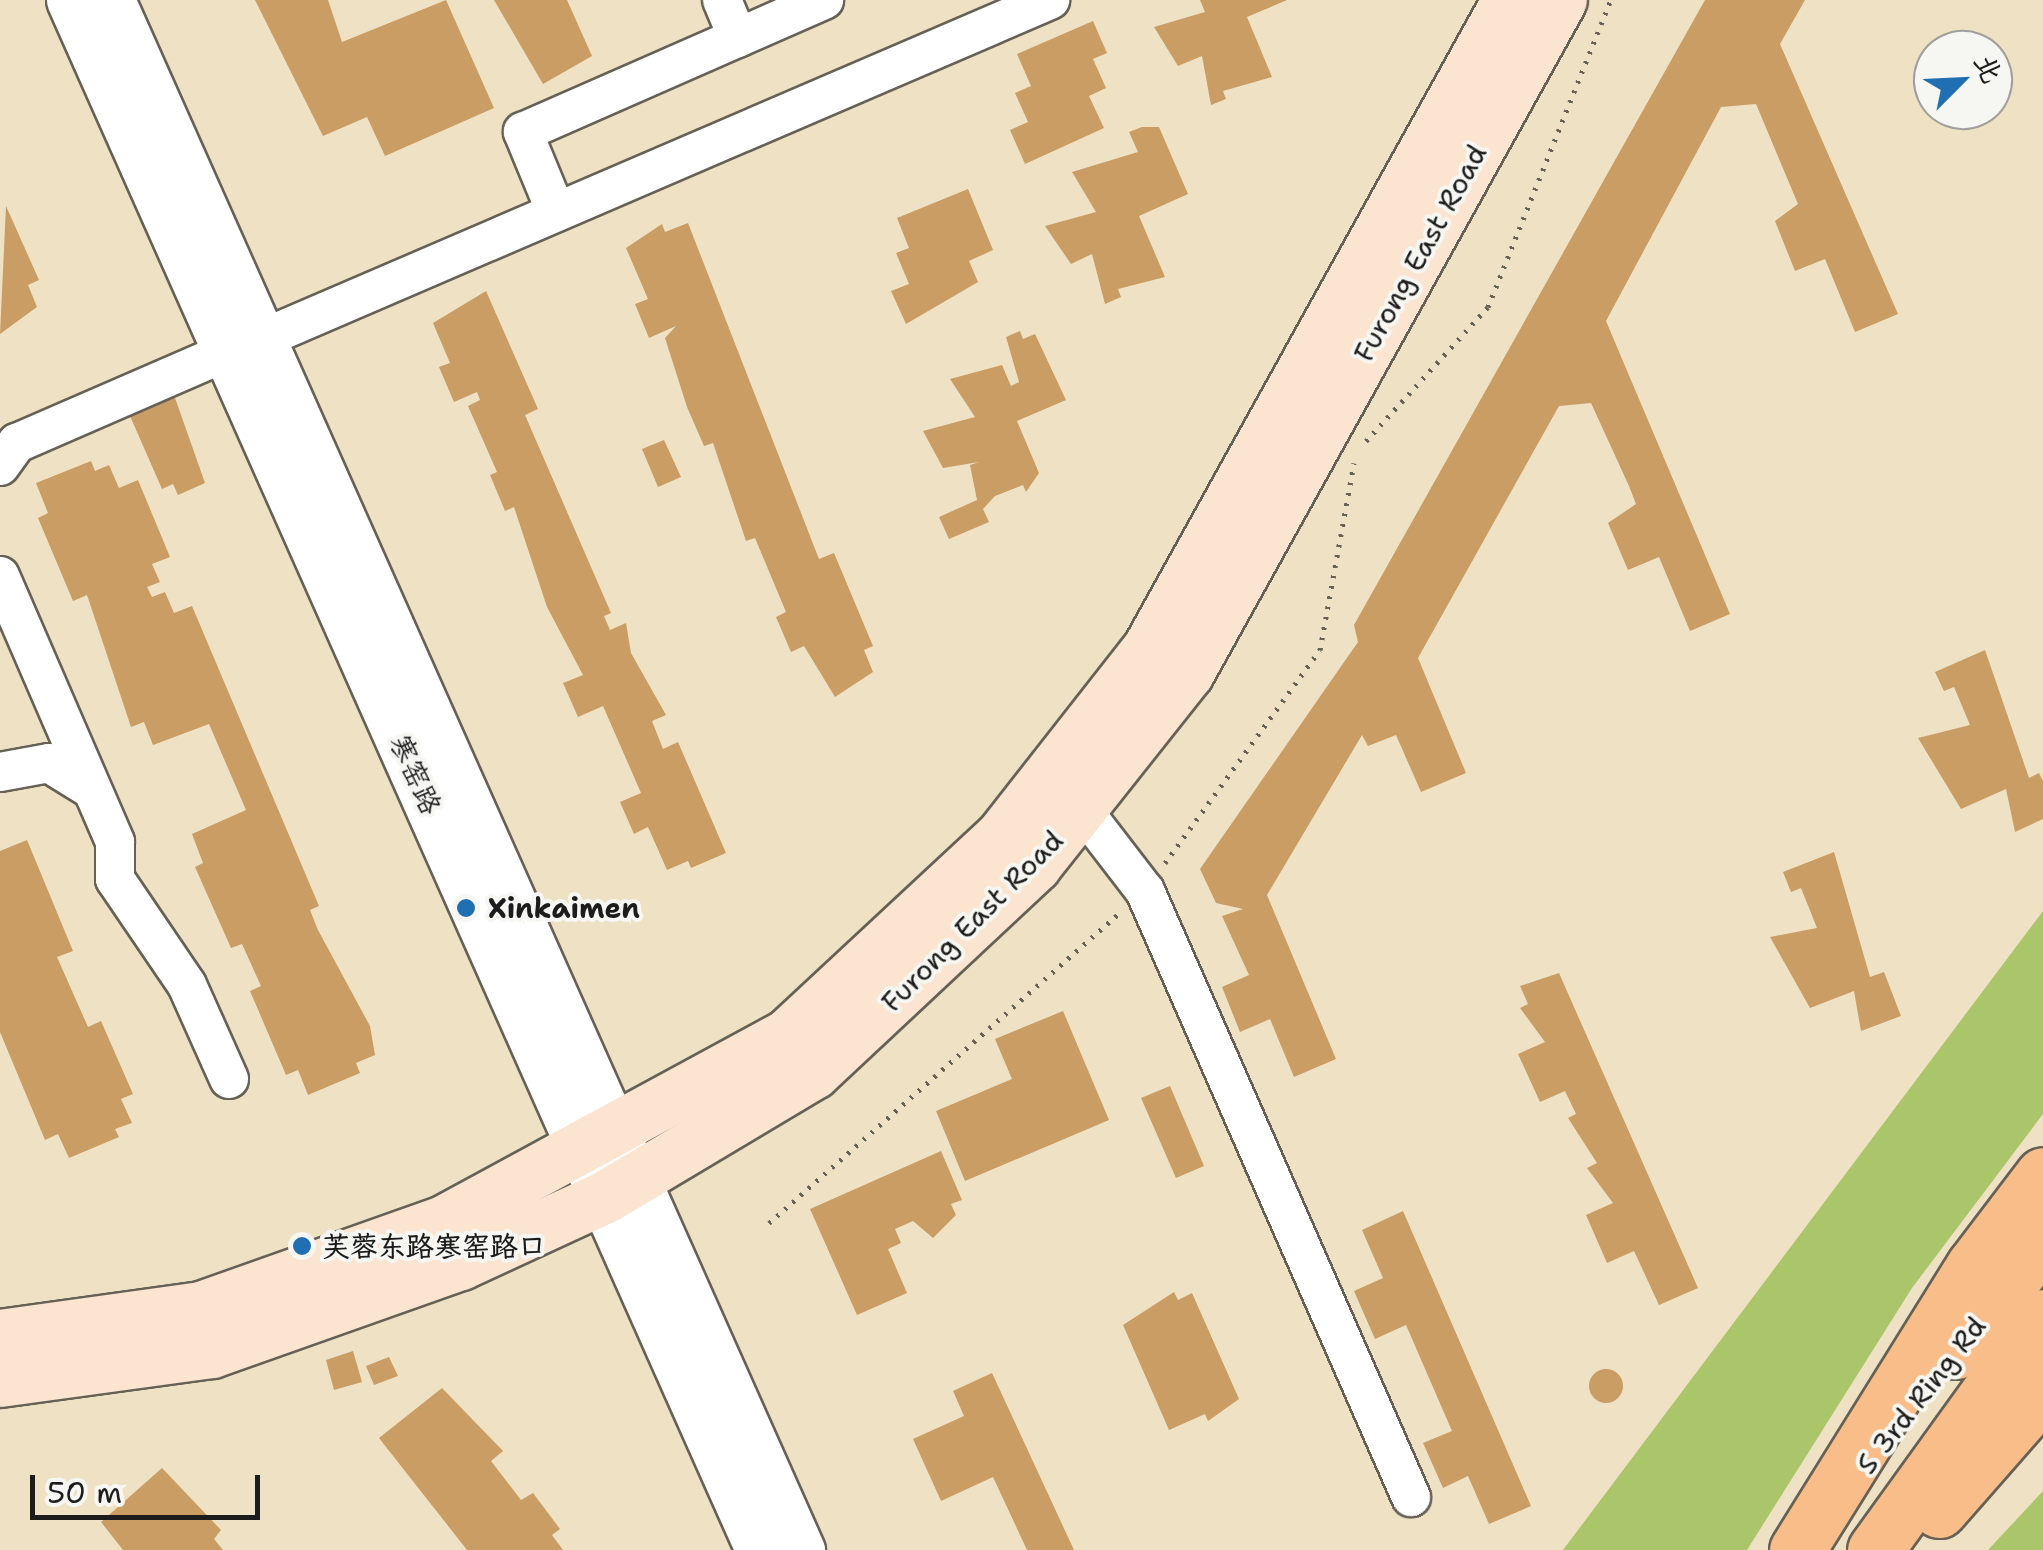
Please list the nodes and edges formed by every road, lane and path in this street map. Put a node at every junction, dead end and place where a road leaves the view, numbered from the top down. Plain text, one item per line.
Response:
1 (68, 0) edge
2 (112, 0) edge
3 (722, 0) edge
4 (824, 0) edge
5 (1050, 0) edge
6 (1509, 0) edge
7 (1561, 0) edge
8 (738, 38) junction
9 (556, 212) junction
10 (245, 345) junction
11 (0, 466) edge
12 (0, 576) edge
13 (0, 772) edge
14 (92, 789) junction
15 (1081, 808) junction
16 (228, 1079) dead end
17 (600, 1136) junction
18 (2043, 1175) edge
19 (622, 1186) junction
20 (2034, 1277) edge
21 (0, 1336) edge
22 (0, 1382) edge
23 (2043, 1391) edge
24 (1411, 1496) dead end
25 (758, 1550) edge
26 (802, 1550) edge
27 (1798, 1550) edge
28 (1875, 1550) edge
29 (1904, 1550) edge

1 - 10 street, 寒窑路
2 - 10 street, 寒窑路
3 - 8 street
4 - 8 street
5 - 9 street
6 - 17 main road, Furong East Road
7 - 15 main road, Furong East Road
8 - 9 street
9 - 10 street
10 - 11 street
10 - 17 street, 寒窑路
12 - 14 street
13 - 14 street
14 - 16 street
15 - 19 main road, Furong East Road
15 - 24 street
17 - 19 street, 寒窑路
17 - 21 main road, Furong East Road
18 - 27 highway
19 - 22 main road, Furong East Road
19 - 25 street, 寒窑路
19 - 26 street, 寒窑路
20 - 27 highway, S 3rd Ring Rd
20 - 28 highway, S 3rd Ring Rd
23 - 29 highway

